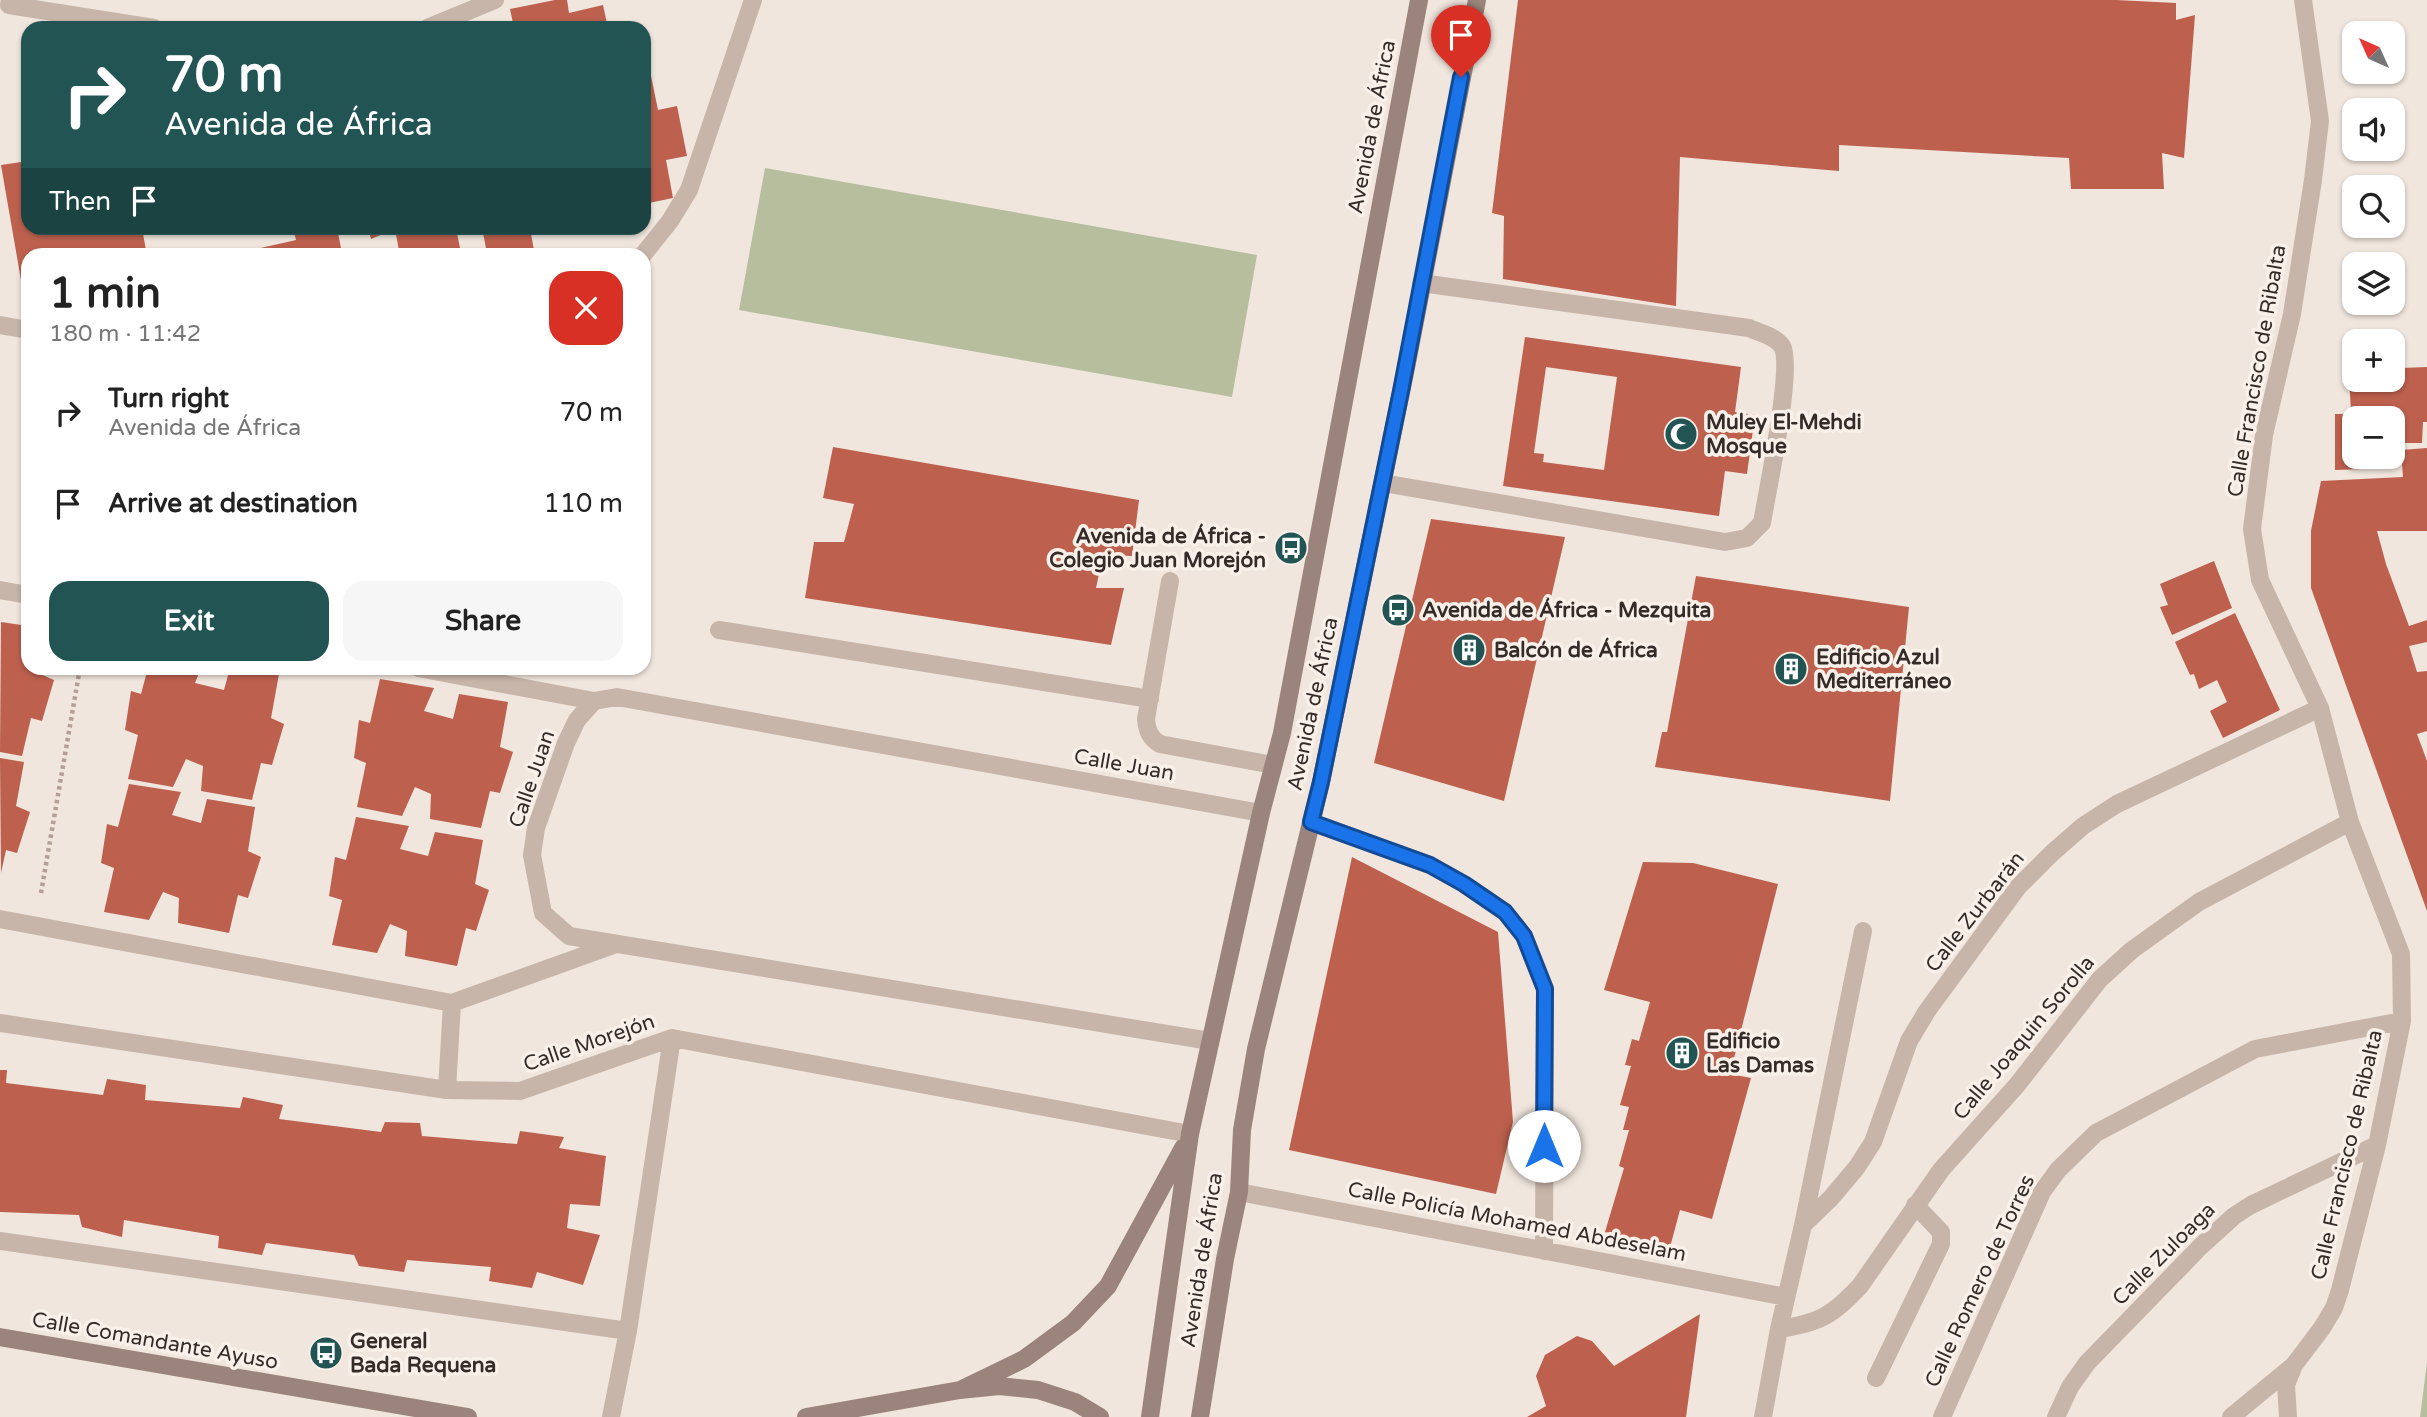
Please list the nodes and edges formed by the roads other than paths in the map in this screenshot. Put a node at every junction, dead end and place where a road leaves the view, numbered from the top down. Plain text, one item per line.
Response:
1 (10, 0) edge
2 (495, 0) edge
3 (752, 0) edge
4 (1419, 0) edge
5 (1477, 0) edge
6 (2303, 0) edge
7 (110, 21) edge
8 (444, 21) edge
9 (648, 248) edge
10 (1421, 283) junction
11 (0, 325) edge
12 (21, 329) edge
13 (1383, 483) junction
14 (1170, 581) dead end
15 (0, 590) edge
16 (21, 594) edge
17 (719, 630) dead end
18 (455, 675) edge
19 (1150, 699) junction
20 (594, 701) junction
21 (2320, 708) junction
22 (1273, 765) junction
23 (1261, 813) junction
24 (1311, 822) junction
25 (2350, 822) junction
26 (0, 919) edge
27 (1863, 931) dead end
28 (615, 944) junction
29 (452, 1003) junction
30 (2402, 1021) junction
31 (0, 1023) edge
32 (672, 1038) junction
33 (1210, 1041) junction
34 (447, 1090) junction
35 (1190, 1134) junction
36 (2377, 1145) junction
37 (1239, 1192) junction
38 (1915, 1205) junction
39 (1802, 1225) junction
40 (0, 1241) edge
41 (1544, 1251) junction
42 (1786, 1297) junction
43 (1779, 1329) junction
44 (628, 1331) junction
45 (0, 1337) edge
46 (2294, 1365) junction
47 (1876, 1378) dead end
48 (960, 1390) junction
49 (468, 1417) edge
50 (611, 1417) edge
51 (806, 1417) edge
52 (1100, 1417) edge
53 (1150, 1417) edge
54 (1199, 1417) edge
55 (1763, 1417) edge
56 (1942, 1417) edge
57 (2056, 1417) edge
58 (2231, 1417) edge
59 (2288, 1417) edge

1 - 7 street
2 - 8 street
3 - 9 street
4 - 22 main road, Avenida de África
5 - 10 main road, Avenida de África
6 - 21 street, Calle Francisco de Ribalta
10 - 13 main road, Avenida de África
10 - 13 street
11 - 12 street
13 - 24 main road, Avenida de África
14 - 19 street
15 - 16 street
17 - 19 street
18 - 20 street
19 - 22 street
20 - 23 street, Calle Juan
20 - 28 street, Calle Juan
21 - 25 street, Calle Francisco de Ribalta
21 - 39 street, Calle Zurbarán
22 - 23 main road, Avenida de África
23 - 33 main road, Avenida de África
24 - 37 main road, Avenida de África
24 - 41 street
25 - 30 street, Calle Francisco de Ribalta
25 - 38 street, Calle Joaquin Sorolla
26 - 29 street
27 - 39 street
28 - 29 street
28 - 33 street, Calle Juan
29 - 34 street
30 - 36 street, Calle Francisco de Ribalta
30 - 56 street, Calle Romero de Torres
31 - 34 street, Calle Morejón
32 - 34 street, Calle Morejón
32 - 35 street, Calle Morejón
32 - 44 street
33 - 35 main road, Avenida de África
35 - 48 main road
35 - 53 main road, Avenida de África
36 - 46 street, Calle Francisco de Ribalta
36 - 57 street, Calle Zuloaga
37 - 41 street, Calle Policía Mohamed Abdeselam
37 - 54 main road, Avenida de África
38 - 43 street, Calle Joaquin Sorolla
38 - 47 street
39 - 42 street
40 - 44 street
41 - 42 street, Calle Policía Mohamed Abdeselam
42 - 43 street
43 - 55 street
44 - 50 street
45 - 49 main road, Calle Comandante Ayuso
46 - 58 street
46 - 59 street, Calle Francisco de Ribalta
48 - 51 main road
48 - 52 main road

